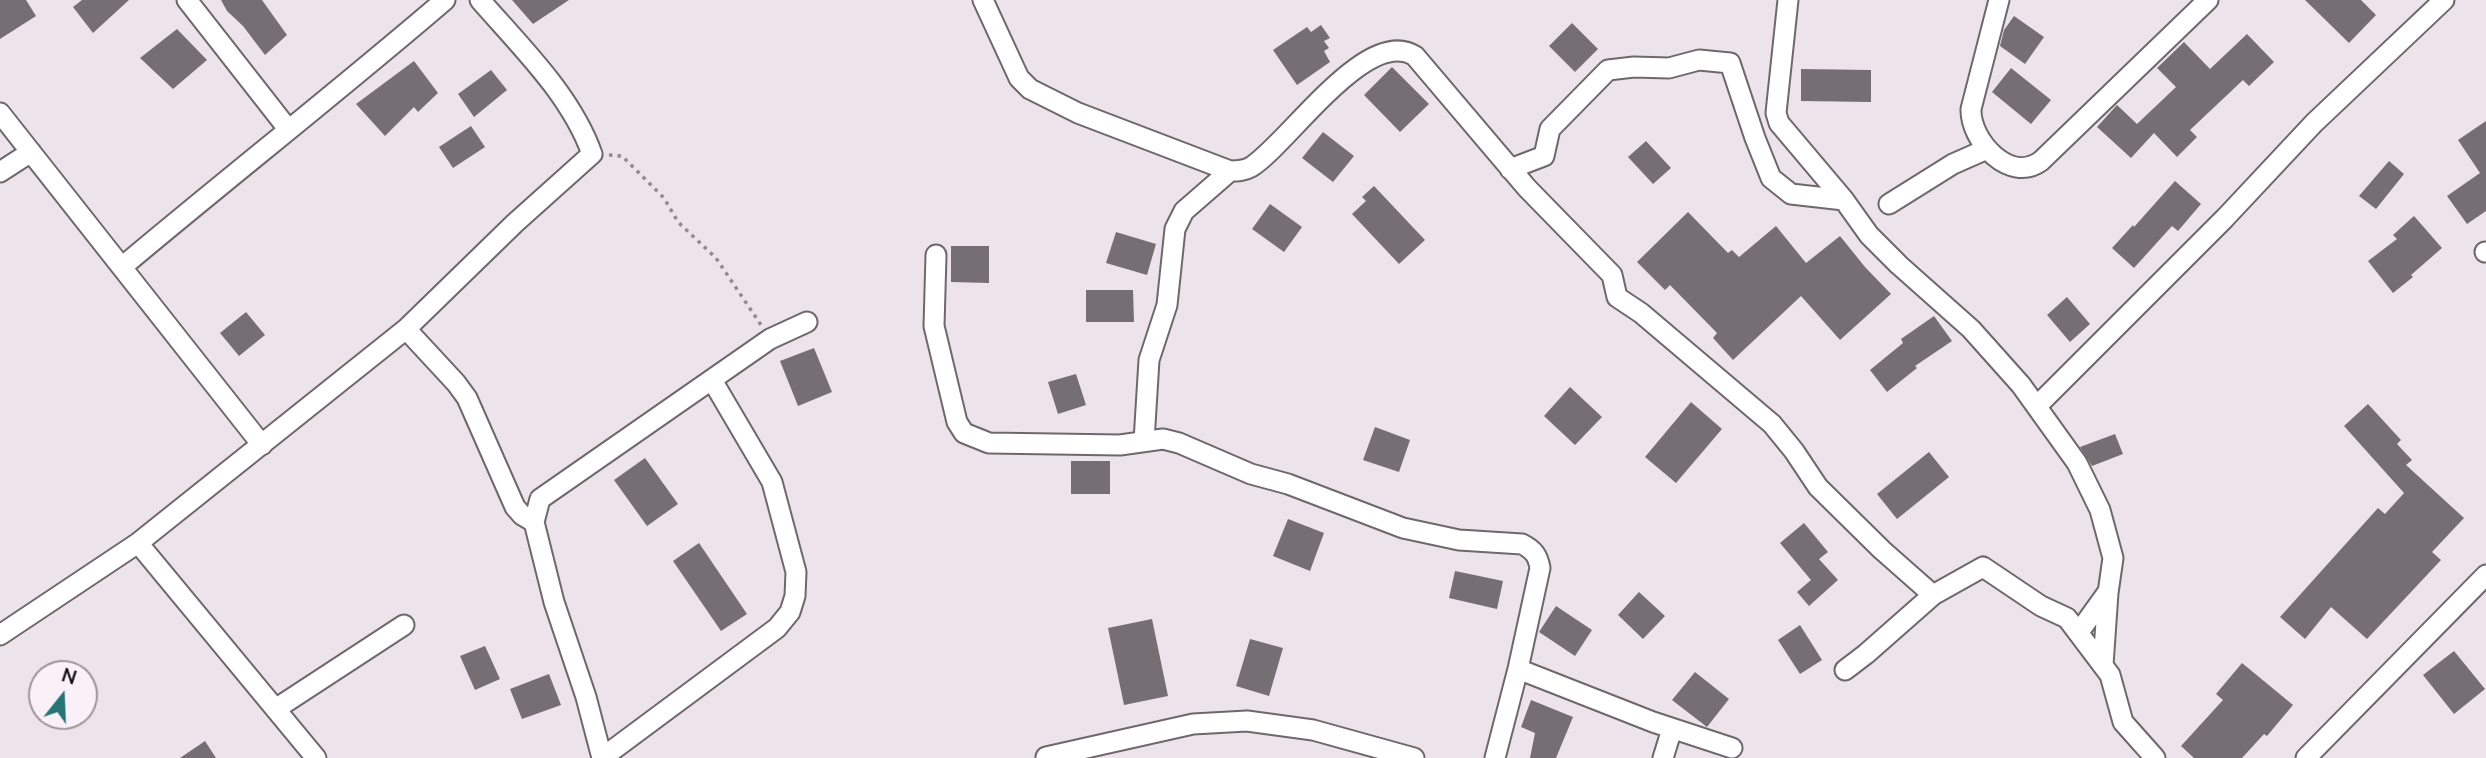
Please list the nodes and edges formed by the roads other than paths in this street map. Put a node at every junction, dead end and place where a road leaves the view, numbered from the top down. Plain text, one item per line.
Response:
1 (187, 0) edge
2 (445, 0) edge
3 (480, 0) edge
4 (983, 0) edge
5 (1788, 0) edge
6 (1999, 0) edge
7 (2208, 0) edge
8 (2444, 0) edge
9 (0, 113) edge
10 (288, 129) junction
11 (1987, 149) junction
12 (31, 152) junction
13 (1510, 169) junction
14 (1230, 171) junction
15 (0, 173) edge
16 (1844, 200) junction
17 (1889, 204) dead end
18 (936, 255) dead end
19 (122, 267) junction
20 (807, 322) dead end
21 (406, 329) junction
22 (712, 380) junction
23 (2037, 406) junction
24 (1144, 441) junction
25 (262, 445) junction
26 (534, 522) junction
27 (138, 543) junction
28 (2486, 575) edge
29 (2108, 593) junction
30 (1933, 595) junction
31 (404, 625) dead end
32 (2079, 632) junction
33 (0, 635) edge
34 (2103, 665) junction
35 (1518, 669) junction
36 (1844, 670) dead end
37 (277, 708) junction
38 (1672, 729) junction
39 (1732, 748) dead end
40 (1046, 757) edge
41 (316, 758) edge
42 (602, 758) edge
43 (1414, 758) edge
44 (1495, 758) edge
45 (1663, 758) edge
46 (2155, 758) edge
47 (2306, 758) edge

1 - 10 street
2 - 10 street
3 - 21 street
4 - 14 street
5 - 16 street
6 - 11 street
7 - 11 street
8 - 23 street
9 - 12 street
10 - 19 street
11 - 17 street
12 - 15 street
12 - 19 street
13 - 14 street
13 - 16 street
13 - 30 street
14 - 24 street
16 - 23 street
18 - 24 street
19 - 25 street
20 - 22 street
21 - 25 street
21 - 26 street
22 - 26 street
22 - 42 street
23 - 29 street
24 - 35 street
25 - 27 street
26 - 42 street
27 - 33 street
27 - 37 street
28 - 47 street
29 - 32 street
29 - 34 street
30 - 32 street
30 - 36 street
31 - 37 street
32 - 34 street
34 - 46 street
35 - 38 street
35 - 44 street
37 - 41 street
38 - 39 street
38 - 45 street
40 - 43 street

